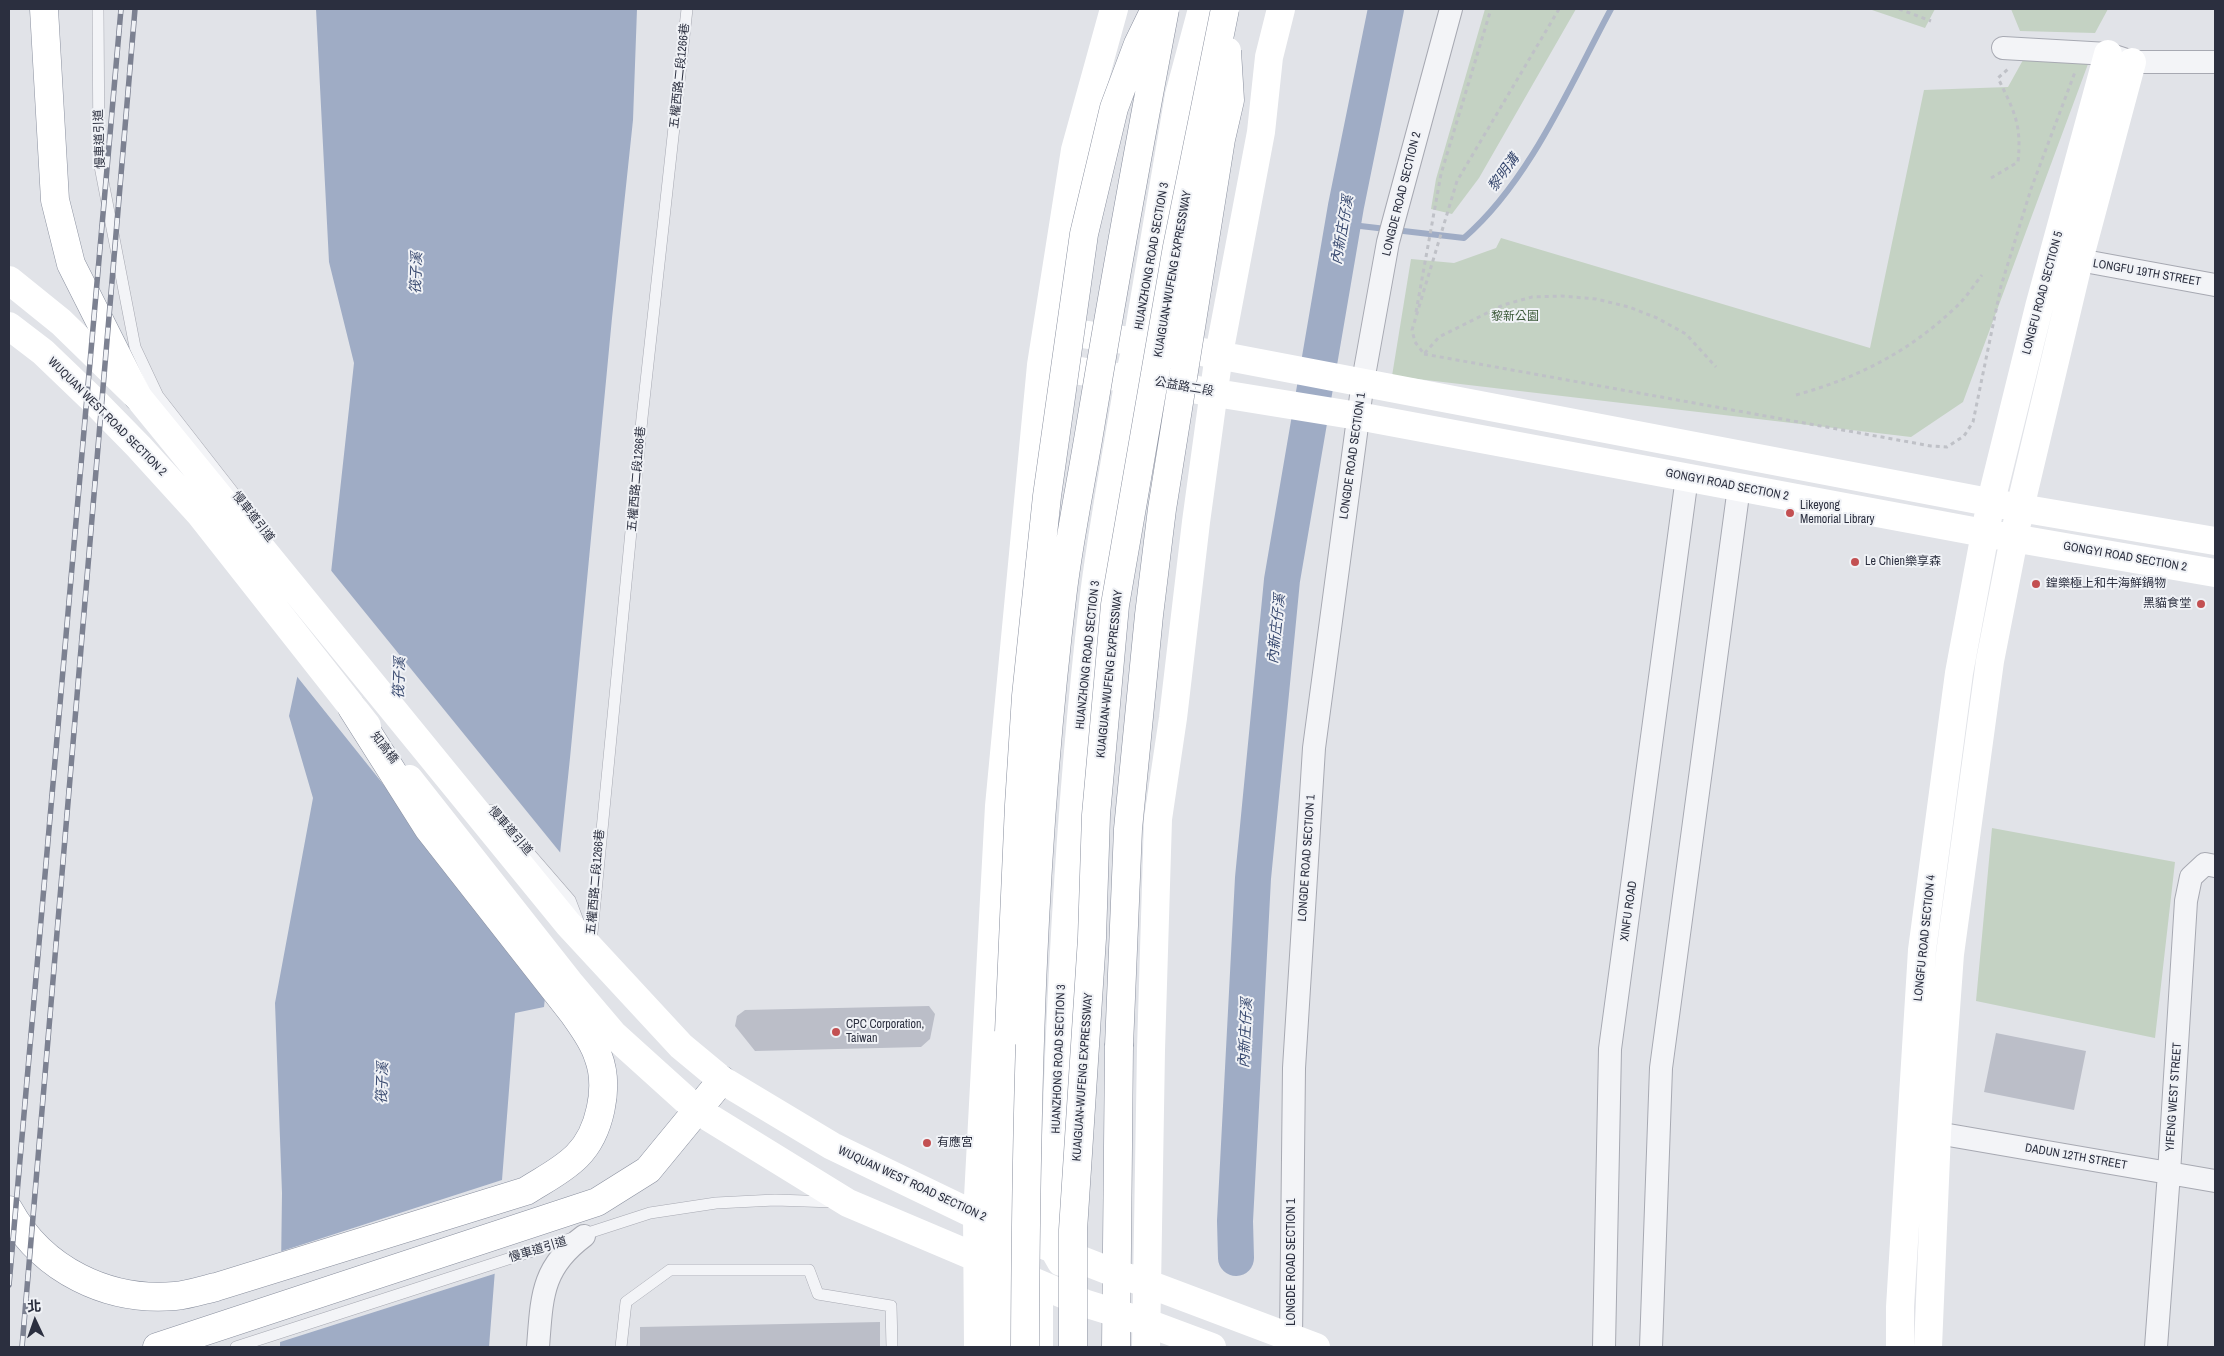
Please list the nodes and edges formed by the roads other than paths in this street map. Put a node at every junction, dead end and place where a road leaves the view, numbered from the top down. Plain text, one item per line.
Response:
1 (44, 9) edge
2 (98, 9) edge
3 (687, 9) edge
4 (1114, 9) edge
5 (1155, 9) edge
6 (1165, 9) edge
7 (1189, 9) edge
8 (1281, 9) edge
9 (1451, 9) edge
10 (1217, 10) edge
11 (2006, 58) road end
12 (2120, 58) junction
13 (2215, 62) edge
14 (2079, 260) junction
15 (9, 280) edge
16 (2215, 285) edge
17 (9, 326) edge
18 (1047, 329) junction
19 (1129, 341) junction
20 (1231, 356) junction
21 (1041, 365) junction
22 (1122, 377) junction
23 (1363, 381) junction
24 (1226, 394) junction
25 (138, 397) junction
26 (1327, 410) joint
27 (1358, 416) junction
28 (1687, 477) junction
29 (1739, 487) junction
30 (216, 500) junction
31 (1991, 502) junction
32 (2020, 508) junction
33 (251, 514) dead end
34 (1984, 533) junction
35 (2014, 538) junction
36 (2215, 541) edge
37 (2215, 573) edge
38 (316, 597) dead end
39 (352, 708) junction
40 (449, 760) dead end
41 (487, 804) dead end
42 (2215, 866) edge
43 (569, 912) junction
44 (590, 950) junction
45 (722, 1080) junction
46 (698, 1110) junction
47 (1937, 1133) junction
48 (2169, 1174) junction
49 (2215, 1181) edge
50 (848, 1203) junction
51 (9, 1210) edge
52 (989, 1221) junction
53 (584, 1236) junction
54 (1046, 1245) junction
55 (989, 1263) junction
56 (1117, 1274) junction
57 (1146, 1282) junction
58 (1038, 1283) junction
59 (1084, 1303) junction
60 (1116, 1314) junction
61 (1146, 1334) edge
62 (1291, 1338) junction
63 (157, 1347) edge
64 (236, 1347) edge
65 (538, 1347) edge
66 (621, 1347) edge
67 (892, 1347) edge
68 (978, 1347) edge
69 (1001, 1347) edge
70 (1025, 1347) edge
71 (1039, 1347) edge
72 (1073, 1347) edge
73 (1085, 1347) edge
74 (1116, 1347) edge
75 (1212, 1347) edge
76 (1316, 1347) edge
77 (1604, 1347) edge
78 (1651, 1347) edge
79 (1900, 1347) edge
80 (1928, 1347) edge
81 (2156, 1347) edge

1 - 25 main road
2 - 30 lane, 慢車道引道
3 - 44 lane, 五權西路二段1266巷
4 - 18 main road
5 - 52 main road, bridge
6 - 70 main road, bridge
7 - 19 main road, HUANZHONG ROAD SECTION 3
8 - 20 main road
9 - 23 street, LONGDE ROAD SECTION 2
10 - 19 main road, HUANZHONG ROAD SECTION 3
10 - 56 main road, bridge
10 - 72 main road, KUAIGUAN-WUFENG EXPRESSWAY, bridge
11 - 12 street
12 - 13 street
12 - 14 main road
12 - 31 main road, LONGFU ROAD SECTION 5
14 - 16 street, LONGFU 19TH STREET
14 - 32 main road
15 - 25 main road
17 - 30 main road, WUQUAN WEST ROAD SECTION 2
18 - 19 main road
18 - 21 main road
19 - 20 main road
19 - 22 main road, HUANZHONG ROAD SECTION 3
20 - 23 main road
20 - 24 main road
21 - 22 main road, 公益路二段
21 - 52 main road
22 - 24 main road, 公益路二段
22 - 54 main road, HUANZHONG ROAD SECTION 3
23 - 27 street, LONGDE ROAD SECTION 1
23 - 31 main road
24 - 26 main road, 公益路二段
24 - 57 main road
25 - 30 main road
26 - 27 main road, GONGYI ROAD SECTION 2
27 - 28 main road, GONGYI ROAD SECTION 2
27 - 62 street, LONGDE ROAD SECTION 1
28 - 29 main road, GONGYI ROAD SECTION 2
28 - 77 street, XINFU ROAD
29 - 34 main road, GONGYI ROAD SECTION 2
29 - 78 street
30 - 33 lane, 慢車道引道
30 - 39 main road, 知高橋
30 - 43 main road
31 - 32 main road
31 - 34 main road, LONGFU ROAD SECTION 5
32 - 35 main road
32 - 36 main road
34 - 35 main road, GONGYI ROAD SECTION 2
34 - 79 main road, LONGFU ROAD SECTION 4
35 - 37 main road, GONGYI ROAD SECTION 2
35 - 47 main road
38 - 40 lane
39 - 46 main road, 知高橋
39 - 51 main road
41 - 43 lane, 慢車道引道
42 - 48 street, YIFENG WEST STREET
43 - 44 main road, WUQUAN WEST ROAD SECTION 2
44 - 45 main road, WUQUAN WEST ROAD SECTION 2
45 - 46 main road
45 - 52 main road, WUQUAN WEST ROAD SECTION 2
46 - 50 main road
46 - 63 main road
47 - 48 street, DADUN 12TH STREET
47 - 80 main road
48 - 49 street, DADUN 12TH STREET
48 - 81 street, YIFENG WEST STREET
50 - 53 lane, 慢車道引道
50 - 55 main road
52 - 54 main road, WUQUAN WEST ROAD SECTION 2
52 - 55 main road
53 - 64 lane, 慢車道引道
53 - 65 street
54 - 56 main road, WUQUAN WEST ROAD SECTION 2
54 - 58 main road, HUANZHONG ROAD SECTION 3
54 - 59 main road
55 - 58 main road
55 - 68 main road
55 - 69 main road
56 - 57 main road, WUQUAN WEST ROAD SECTION 2
56 - 60 main road
57 - 61 main road
57 - 62 main road, WUQUAN WEST ROAD SECTION 2
58 - 59 main road
58 - 71 main road, HUANZHONG ROAD SECTION 3
59 - 60 main road
59 - 73 main road
60 - 61 main road
60 - 74 main road
61 - 75 main road
62 - 76 main road, WUQUAN WEST ROAD SECTION 2
66 - 67 lane

